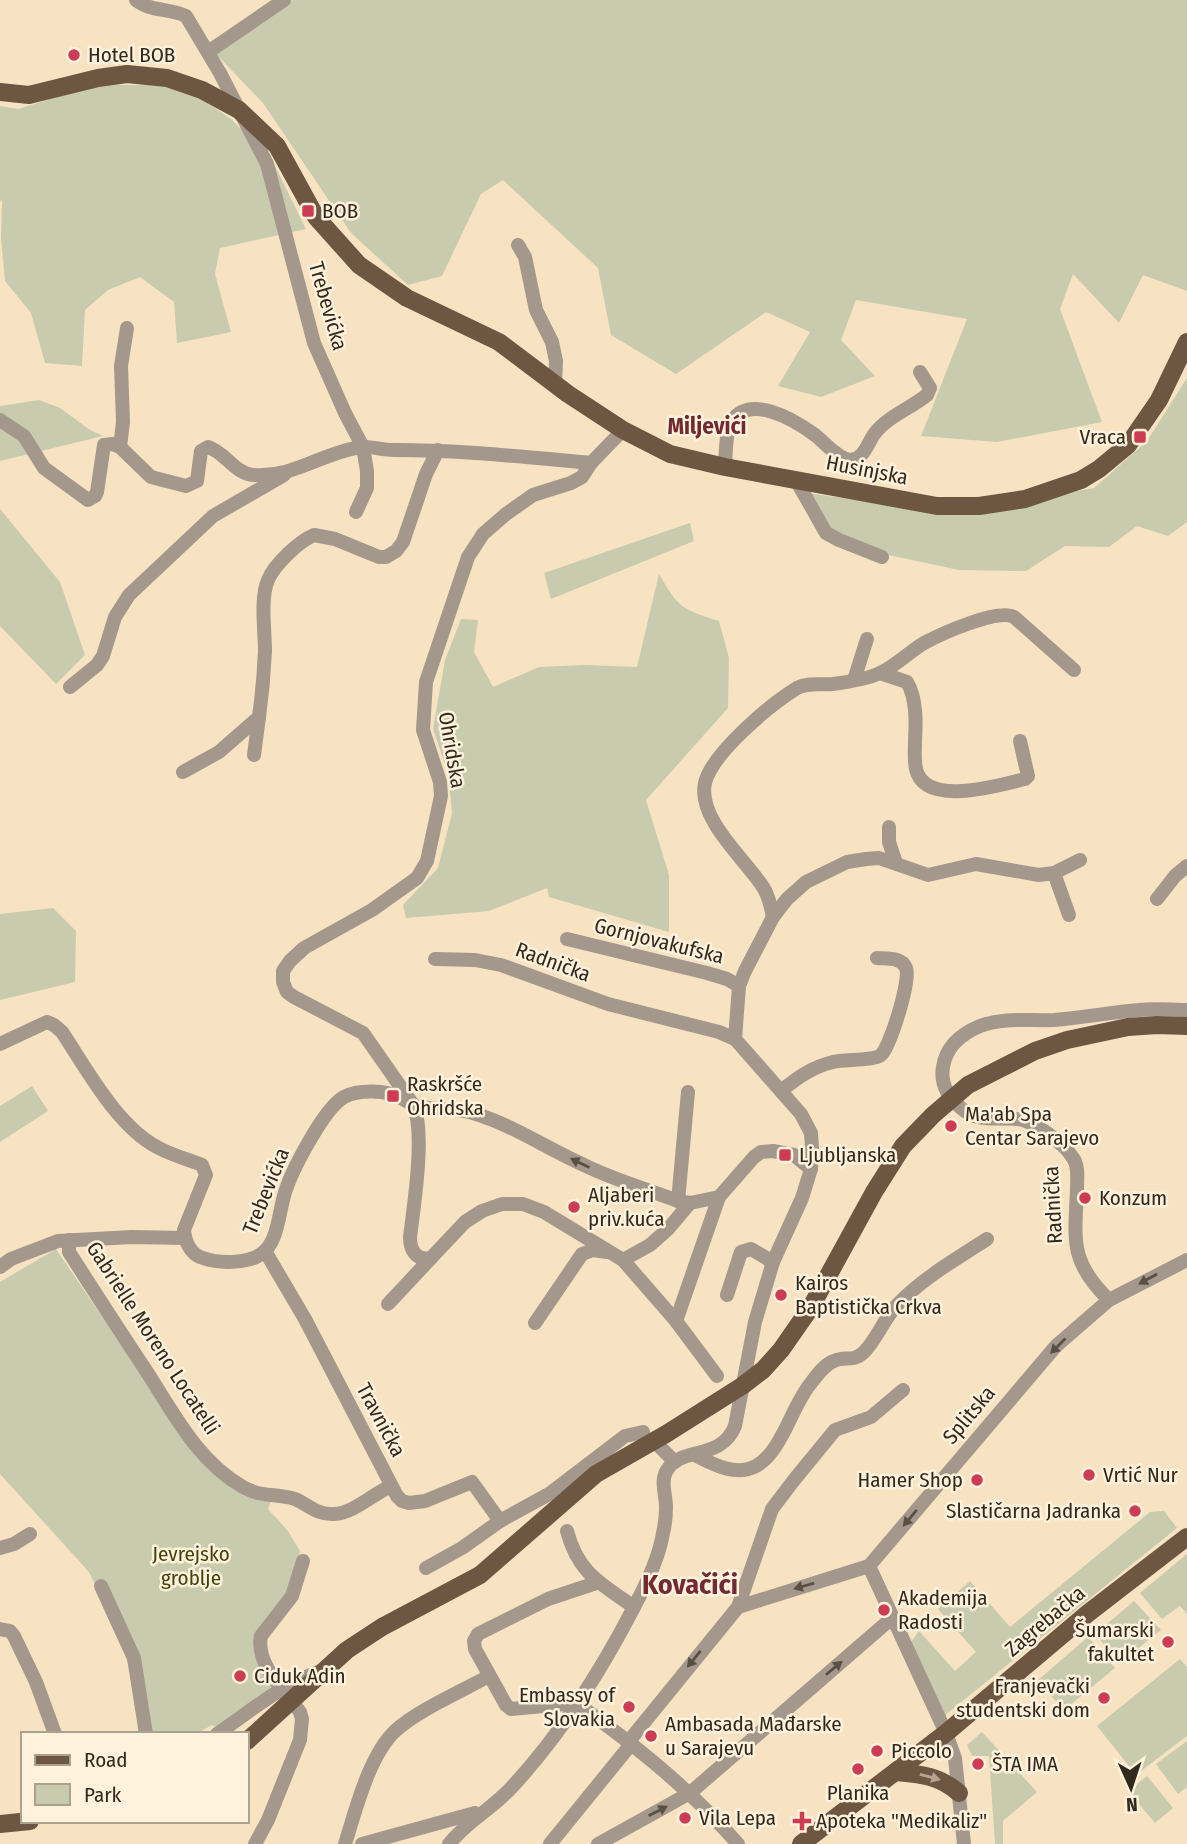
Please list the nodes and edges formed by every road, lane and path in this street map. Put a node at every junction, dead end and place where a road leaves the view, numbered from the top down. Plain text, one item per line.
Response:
1 (284, 0) edge
2 (138, 1) edge
3 (208, 52) junction
4 (0, 92) edge
5 (239, 110) junction
6 (518, 245) dead end
7 (127, 328) dead end
8 (1187, 342) edge
9 (920, 372) dead end
10 (555, 384) junction
11 (0, 420) edge
12 (623, 430) junction
13 (120, 447) junction
14 (363, 447) junction
15 (438, 450) junction
16 (592, 463) junction
17 (725, 467) junction
18 (288, 473) junction
19 (796, 480) junction
20 (356, 512) dead end
21 (882, 556) dead end
22 (867, 639) dead end
23 (1074, 670) dead end
24 (880, 673) junction
25 (854, 680) junction
26 (70, 687) dead end
27 (259, 717) junction
28 (1020, 741) dead end
29 (254, 755) dead end
30 (183, 772) dead end
31 (888, 827) dead end
32 (1080, 860) dead end
33 (896, 863) junction
34 (1187, 866) edge
35 (1054, 873) junction
36 (1157, 899) dead end
37 (1069, 915) dead end
38 (773, 917) junction
39 (567, 939) dead end
40 (877, 958) dead end
41 (435, 959) dead end
42 (739, 986) junction
43 (1187, 1010) edge
44 (1187, 1026) edge
45 (735, 1040) junction
46 (0, 1044) edge
47 (781, 1091) junction
48 (688, 1092) dead end
49 (414, 1106) junction
50 (811, 1169) junction
51 (719, 1198) junction
52 (684, 1202) junction
53 (184, 1238) junction
54 (987, 1239) dead end
55 (69, 1240) junction
56 (265, 1251) junction
57 (617, 1257) junction
58 (430, 1258) junction
59 (1187, 1260) edge
60 (772, 1262) junction
61 (0, 1267) edge
62 (727, 1295) dead end
63 (1109, 1300) junction
64 (388, 1304) dead end
65 (676, 1321) junction
66 (535, 1323) dead end
67 (717, 1377) dead end
68 (742, 1386) junction
69 (903, 1390) dead end
70 (643, 1432) dead end
71 (663, 1440) junction
72 (695, 1455) junction
73 (674, 1462) junction
74 (391, 1486) junction
75 (500, 1521) junction
76 (567, 1531) dead end
77 (30, 1534) dead end
78 (1187, 1537) edge
79 (0, 1548) edge
80 (303, 1561) dead end
81 (869, 1566) junction
82 (426, 1568) dead end
83 (599, 1583) junction
84 (102, 1586) dead end
85 (634, 1607) junction
86 (738, 1607) junction
87 (892, 1618) junction
88 (0, 1629) edge
89 (489, 1676) junction
90 (289, 1690) junction
91 (576, 1703) junction
92 (54, 1732) edge
93 (146, 1732) edge
94 (220, 1732) edge
95 (946, 1734) junction
96 (248, 1740) edge
97 (631, 1742) junction
98 (896, 1772) junction
99 (690, 1793) junction
100 (959, 1793) junction
101 (482, 1811) junction
102 (21, 1822) edge
103 (0, 1824) edge
104 (255, 1844) edge
105 (345, 1844) edge
106 (362, 1844) edge
107 (449, 1844) edge
108 (550, 1844) edge
109 (598, 1844) edge
110 (738, 1844) edge
111 (800, 1844) edge
112 (964, 1844) edge

1 - 3 street
2 - 3 street, Trebevićka
3 - 5 street, Trebevićka
4 - 5 main road, Husinjska
5 - 10 main road, Husinjska
5 - 14 street, Trebevićka
6 - 10 street
7 - 13 street
8 - 19 main road, Husinjska
9 - 17 street
10 - 12 main road, Husinjska
11 - 13 street
12 - 16 street, Ohridska
12 - 17 main road, Husinjska
13 - 18 street
14 - 15 street
14 - 18 street
14 - 20 street, Trebevićka
15 - 16 street
15 - 27 street
16 - 49 street, Ohridska
17 - 19 main road, Husinjska
18 - 26 street
19 - 21 street
22 - 25 street
23 - 24 street
24 - 25 street
24 - 28 street
25 - 38 street
27 - 29 street
27 - 30 street
31 - 33 street
32 - 35 street, Gornjovakufska
33 - 35 street, Gornjovakufska
33 - 38 street, Gornjovakufska
34 - 36 street
35 - 37 street
38 - 42 street, Gornjovakufska
39 - 42 street, Gornjovakufska
40 - 47 street
41 - 45 street, Radnička
42 - 45 street, Gornjovakufska
43 - 63 street, Radnička
44 - 68 main road
45 - 47 street
46 - 53 street
47 - 50 street
48 - 52 street
52 -> 49 street, Trebevićka
49 - 56 street, Trebevićka
49 - 58 street
50 - 51 street
50 - 60 street
51 - 52 street
51 - 65 street
52 - 57 street
53 - 55 street
53 - 56 street, Trebevićka
54 - 72 street
55 - 61 street
55 - 74 street, Gabrielle Moreno Locatelli
56 - 74 street, Travnička
57 - 58 street
57 - 65 street
57 - 66 street
58 - 64 street
59 -> 63 street
60 - 62 street
60 - 68 street
63 -> 81 street, Splitska
65 - 67 street
68 - 71 main road
68 - 72 street
69 - 86 street
70 - 75 street
71 - 73 street
71 - 90 main road
72 - 73 street
73 - 85 street
74 - 75 street, Travnička
75 - 82 street
76 - 83 street
77 - 79 street
78 - 95 main road, Zagrebačka
80 - 90 street
81 -> 86 street
81 - 87 street
83 - 85 street
83 - 89 street
84 - 93 street
85 - 91 street
86 -> 97 street
87 - 95 street
99 -> 87 street
88 - 92 street
89 - 91 street
89 - 105 street
90 - 94 street
90 - 96 main road
90 - 104 street
91 - 97 street
91 - 101 street
95 - 98 main road, Zagrebačka
95 - 100 street
97 - 99 street
97 - 108 street
98 -> 100 main road
98 - 111 main road, Zagrebačka
109 -> 99 street
99 - 110 street
100 - 112 street
101 - 106 street
101 - 107 street
102 - 103 main road

